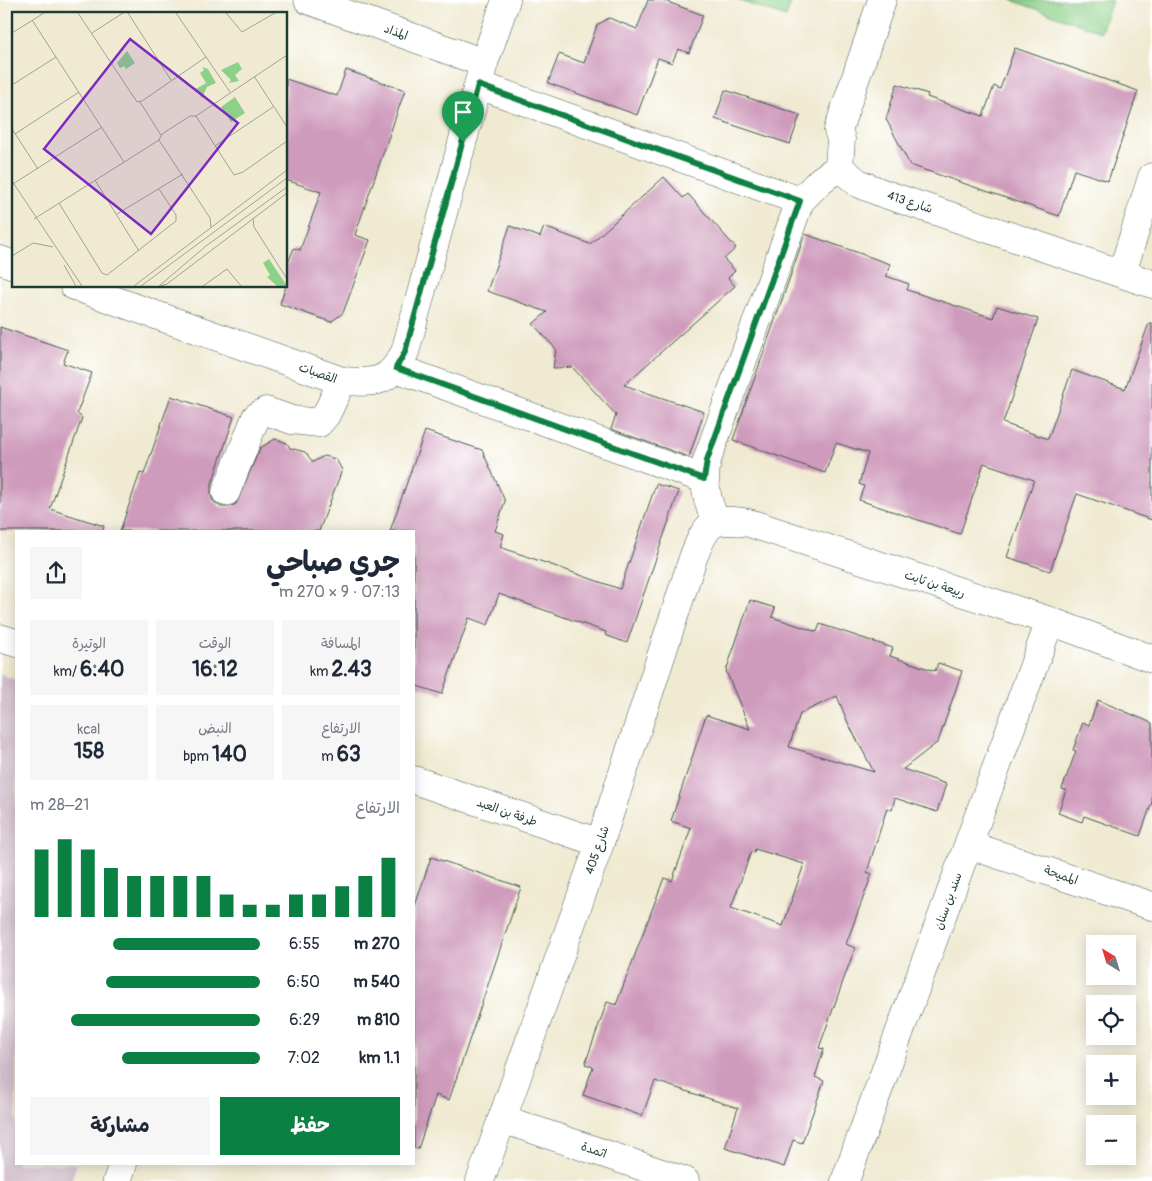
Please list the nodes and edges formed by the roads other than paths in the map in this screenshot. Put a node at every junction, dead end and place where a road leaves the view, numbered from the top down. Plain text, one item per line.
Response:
1 (308, 0) edge
2 (506, 0) edge
3 (882, 0) edge
4 (481, 74) junction
5 (839, 167) junction
6 (1152, 178) edge
7 (800, 201) junction
8 (0, 260) edge
9 (12, 264) edge
10 (1122, 273) junction
11 (1152, 284) edge
12 (80, 288) edge
13 (396, 368) junction
14 (342, 381) junction
15 (704, 479) junction
16 (226, 492) dead end
17 (716, 521) junction
18 (1050, 621) junction
19 (0, 638) edge
20 (15, 643) edge
21 (1152, 660) edge
22 (415, 780) edge
23 (600, 843) junction
24 (969, 845) junction
25 (1152, 906) edge
26 (502, 1119) junction
27 (122, 1165) edge
28 (117, 1181) edge
29 (480, 1181) edge
30 (685, 1181) edge
31 (845, 1181) edge

1 - 4 street, المذاد
2 - 4 street
3 - 5 street
4 - 7 street, المذاد
4 - 13 street
5 - 7 street
5 - 10 street, شارع 413
6 - 10 street
7 - 15 street
8 - 9 street
10 - 11 street, شارع 413
12 - 14 street, القصبات
13 - 14 street, القصبات
13 - 15 street
14 - 16 street
15 - 17 street
17 - 18 street, ربيعة بن ثابت
17 - 23 street, شارع 405
18 - 21 street, ربيعة بن ثابت
18 - 24 street, سند بن سنان
19 - 20 street
22 - 23 street, طرفة بن العبد
23 - 26 street, شارع 405
24 - 25 street, المميحة
24 - 31 street, سند بن سنان
26 - 29 street, شارع 405
26 - 30 street, اثمدة
27 - 28 street

